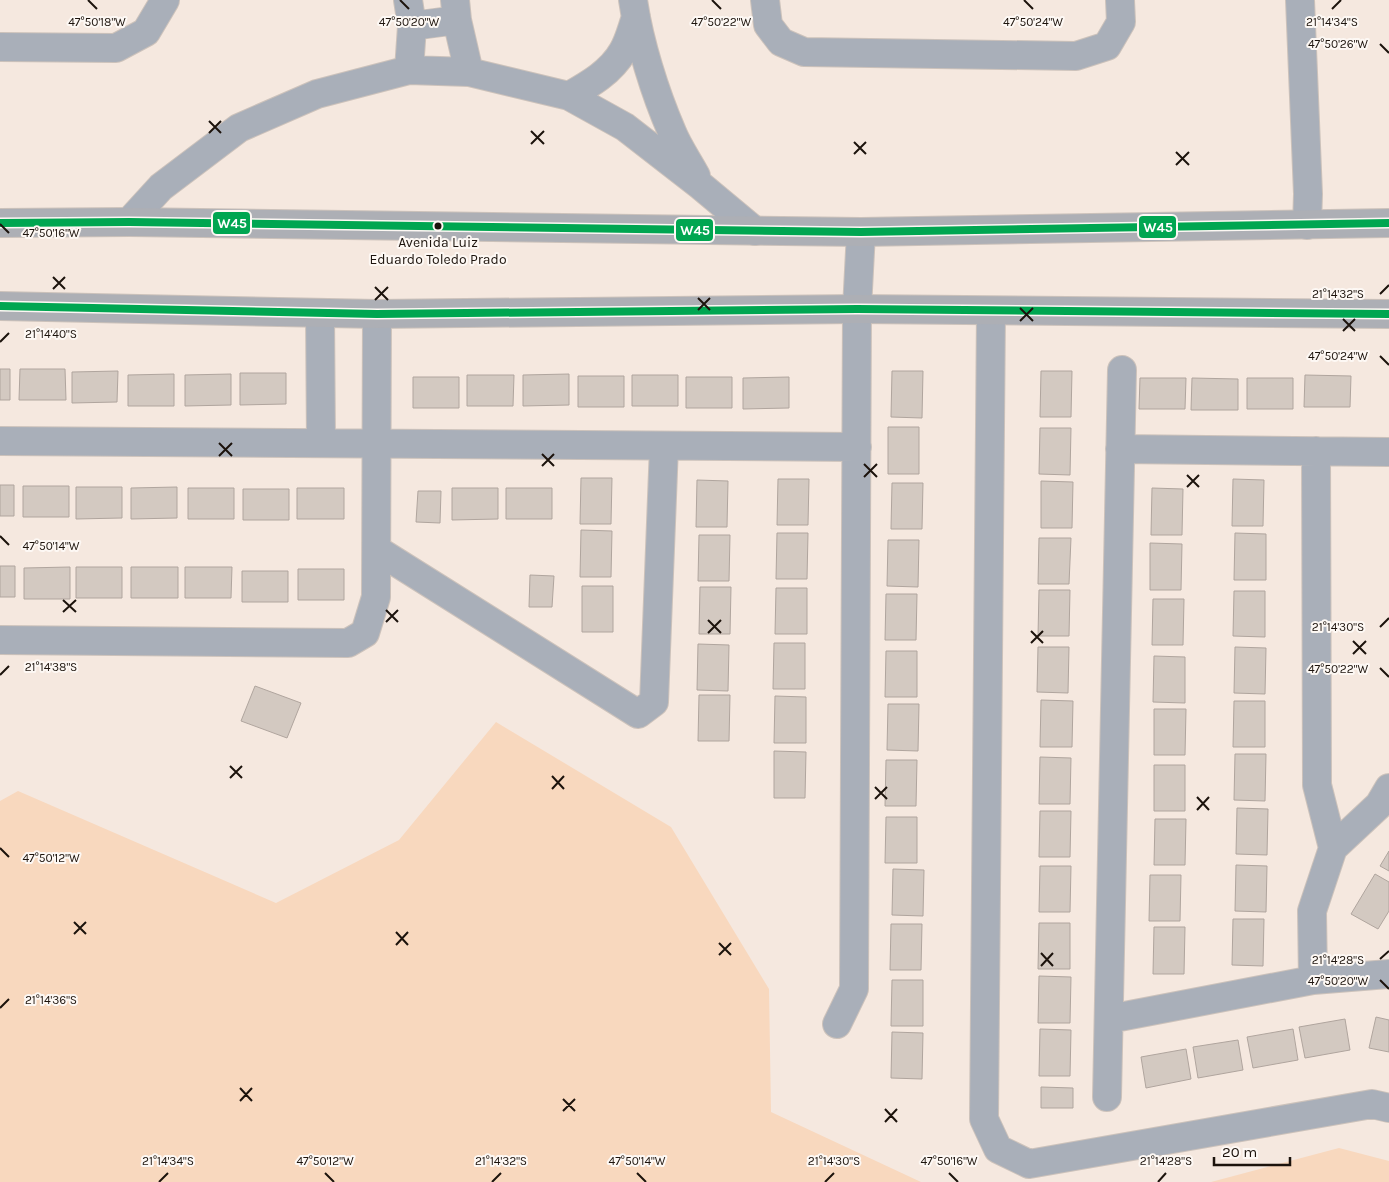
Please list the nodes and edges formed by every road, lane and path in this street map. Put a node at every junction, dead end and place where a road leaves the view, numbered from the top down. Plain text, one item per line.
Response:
1 (165, 0) edge
2 (765, 0) edge
3 (1120, 0) edge
4 (1300, 0) edge
5 (634, 9) edge
6 (456, 10) edge
7 (410, 13) edge
8 (0, 47) edge
9 (409, 70) junction
10 (469, 72) junction
11 (569, 96) junction
12 (701, 186) junction
13 (129, 222) junction
14 (0, 223) edge
15 (1389, 223) edge
16 (1307, 225) junction
17 (755, 231) junction
18 (861, 232) junction
19 (0, 306) edge
20 (857, 309) junction
21 (991, 311) junction
22 (320, 313) junction
23 (377, 314) junction
24 (1389, 314) edge
25 (1122, 370) dead end
26 (0, 441) edge
27 (321, 442) junction
28 (377, 443) junction
29 (664, 446) junction
30 (856, 447) junction
31 (1120, 449) junction
32 (1316, 451) junction
33 (1389, 452) edge
34 (376, 550) junction
35 (0, 640) edge
36 (1389, 788) edge
37 (1333, 848) junction
38 (1389, 974) edge
39 (1313, 980) junction
40 (1109, 1019) junction
41 (837, 1024) dead end
42 (1107, 1097) dead end
43 (1389, 1108) edge

1 - 8 street
2 - 3 street
4 - 16 street
5 - 11 street
5 - 12 street
6 - 7 street
6 - 10 street
7 - 9 street
9 - 10 street
9 - 13 street
10 - 11 street
11 - 12 street
12 - 17 street
13 - 14 main road
13 - 17 main road
15 - 16 main road
16 - 18 main road
17 - 18 main road
18 - 20 street
19 - 22 main road
20 - 21 main road
20 - 23 main road
20 - 30 street
21 - 24 main road
21 - 43 street
22 - 23 main road
22 - 27 street
23 - 28 street
25 - 31 street
26 - 27 street
27 - 28 street
28 - 29 street
28 - 34 street
29 - 30 street
29 - 34 street
30 - 41 street
31 - 32 street
31 - 40 street
32 - 33 street
32 - 37 street
34 - 35 street
36 - 37 street
37 - 39 street
38 - 39 street
39 - 40 street
40 - 42 street

